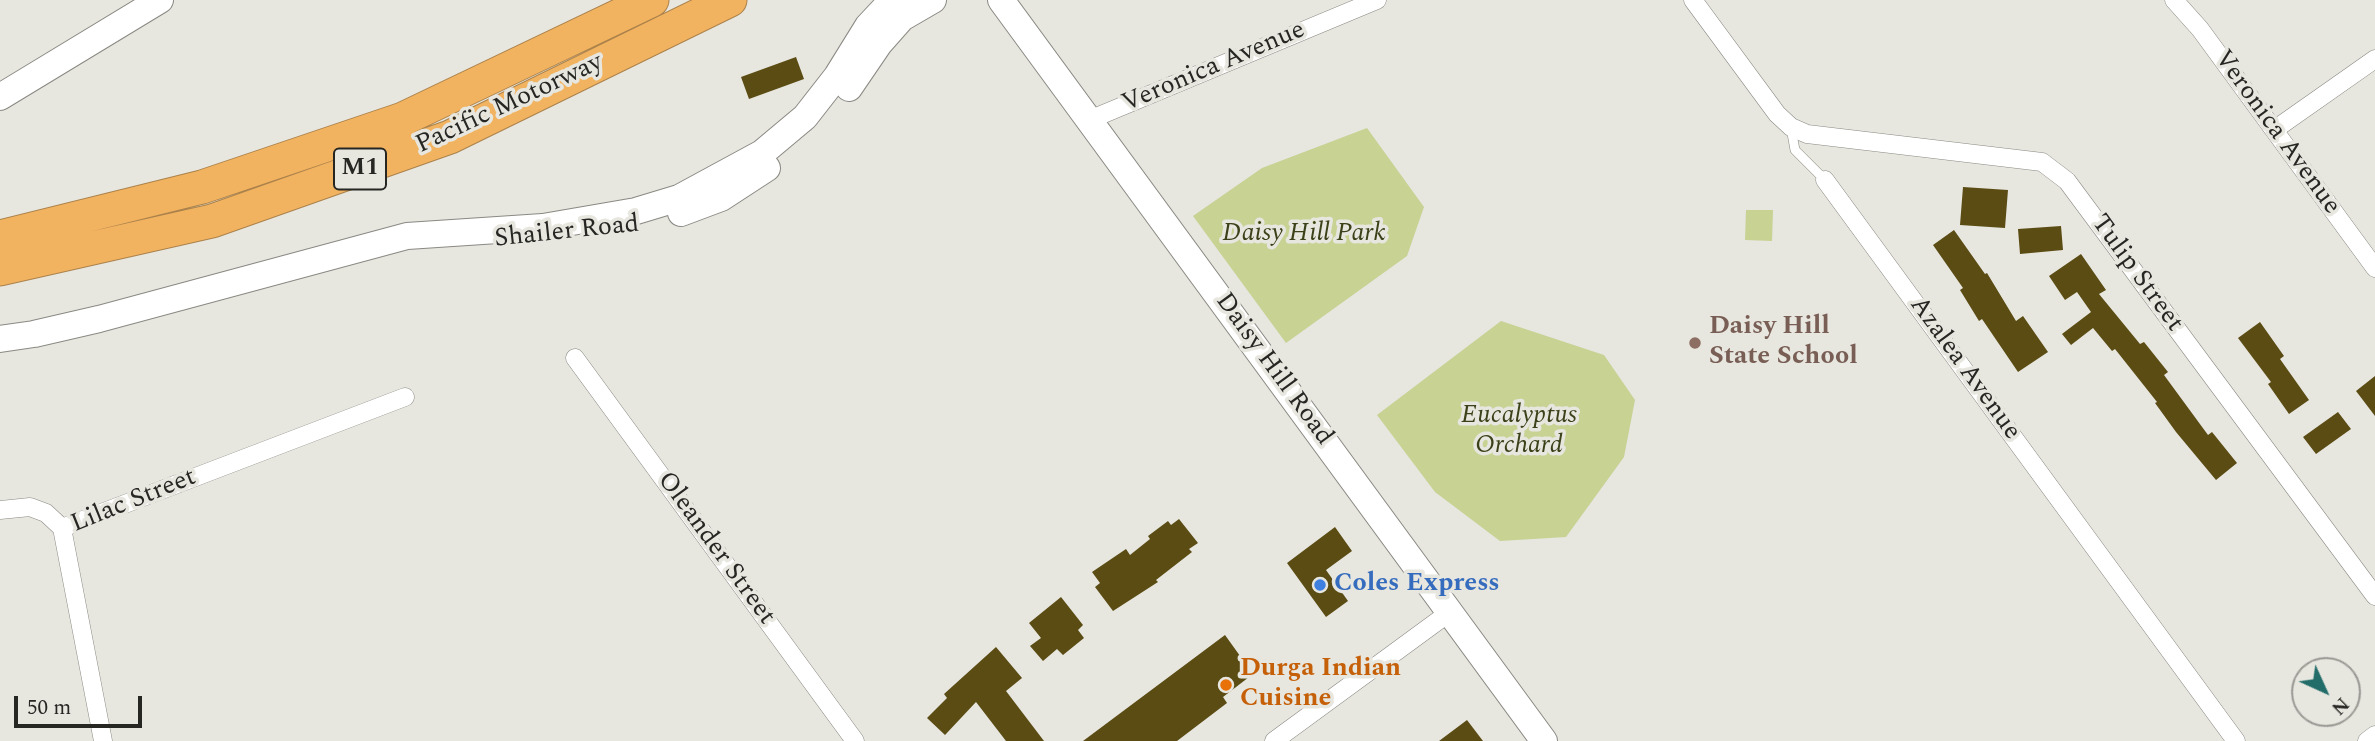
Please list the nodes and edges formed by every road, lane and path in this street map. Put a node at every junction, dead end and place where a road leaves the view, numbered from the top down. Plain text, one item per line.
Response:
1 (160, 0) edge
2 (652, 0) edge
3 (730, 0) edge
4 (895, 0) edge
5 (933, 0) edge
6 (1001, 0) edge
7 (1377, 0) edge
8 (1693, 0) edge
9 (2174, 0) edge
10 (2375, 59) edge
11 (0, 97) edge
12 (1089, 120) junction
13 (1791, 127) junction
14 (2274, 130) junction
15 (1825, 180) joint
16 (0, 237) edge
17 (366, 248) junction
18 (2375, 268) edge
19 (0, 269) edge
20 (0, 339) edge
21 (575, 358) dead end
22 (405, 397) dead end
23 (0, 510) edge
24 (62, 528) junction
25 (2375, 596) edge
26 (1450, 612) junction
27 (2375, 735) edge
28 (103, 741) edge
29 (855, 741) edge
30 (1274, 741) edge
31 (1544, 741) edge
32 (2236, 741) edge
33 (2367, 741) edge

1 - 11 street
2 - 16 highway, Pacific Motorway / M1
3 - 19 highway, Pacific Motorway / M1
4 - 17 street, Shailer Road
5 - 17 street, Shailer Road
6 - 12 street, Daisy Hill Road
7 - 12 street, Veronica Avenue
8 - 13 street, Azalea Avenue
9 - 14 street, Veronica Avenue
10 - 14 street
12 - 26 street, Daisy Hill Road
13 - 15 lane, Azalea Avenue
13 - 25 street, Tulip Street
14 - 18 street, Veronica Avenue
15 - 32 street, Azalea Avenue
17 - 20 street, Shailer Road
21 - 29 street, Oleander Street
22 - 24 street, Lilac Street
23 - 24 street
24 - 28 street, Lilac Street
26 - 30 street
26 - 31 street, Daisy Hill Road
27 - 33 street

